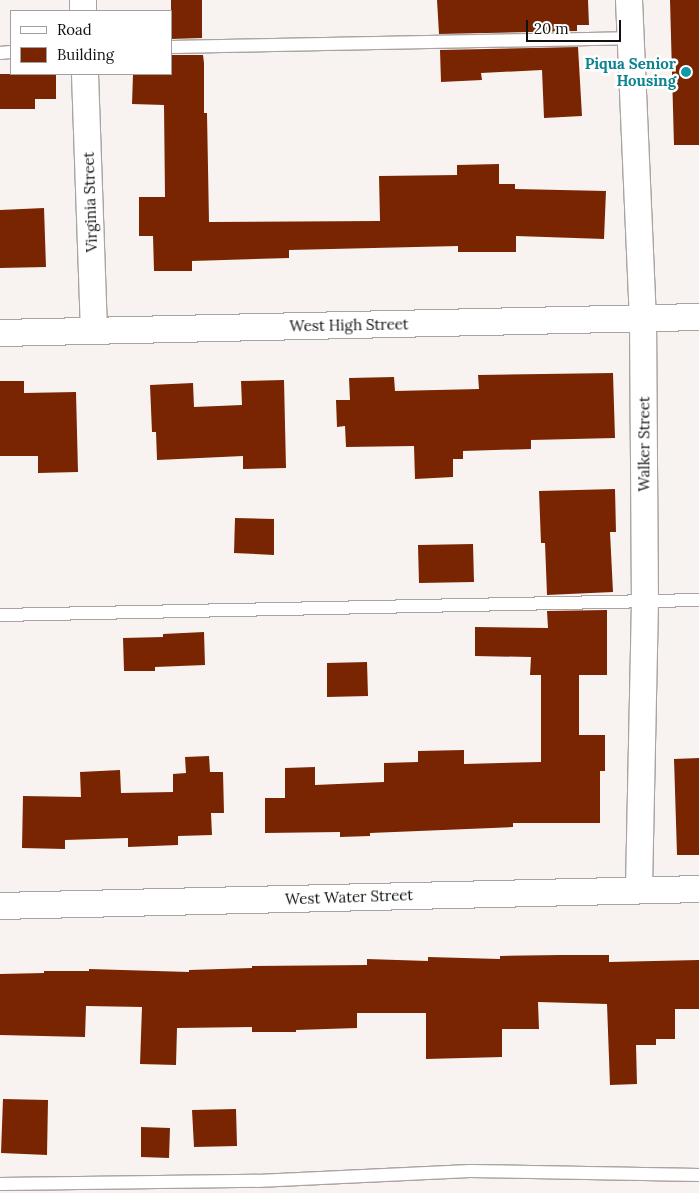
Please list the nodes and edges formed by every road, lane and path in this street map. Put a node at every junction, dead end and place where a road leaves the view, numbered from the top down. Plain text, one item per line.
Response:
1 (629, 0) edge
2 (630, 38) junction
3 (172, 47) edge
4 (85, 75) edge
5 (699, 317) edge
6 (643, 318) junction
7 (94, 331) junction
8 (0, 333) edge
9 (699, 600) edge
10 (645, 601) junction
11 (0, 615) edge
12 (639, 889) junction
13 (699, 889) edge
14 (0, 906) edge
15 (699, 1175) edge
16 (0, 1184) edge

1 - 2 street, Walker Street
2 - 3 lane
2 - 6 street, Walker Street
4 - 7 street, Virginia Street
5 - 6 street, West High Street
6 - 7 street, West High Street
6 - 10 street, Walker Street
7 - 8 street, West High Street
9 - 10 lane
10 - 11 lane
10 - 12 street, Walker Street
12 - 13 street, West Water Street
12 - 14 street, West Water Street
15 - 16 lane

